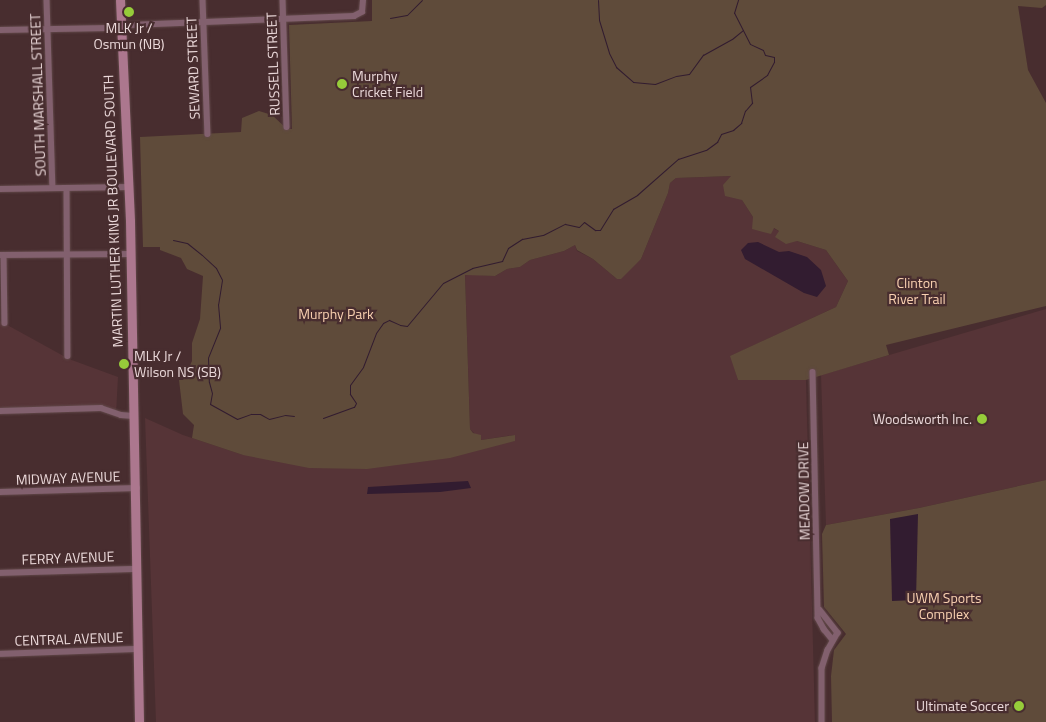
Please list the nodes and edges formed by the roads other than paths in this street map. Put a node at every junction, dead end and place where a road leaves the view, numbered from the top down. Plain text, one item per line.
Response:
1 (47, 0) edge
2 (120, 0) edge
3 (203, 0) edge
4 (283, 0) edge
5 (362, 0) edge
6 (284, 19) junction
7 (204, 22) junction
8 (121, 26) junction
9 (48, 29) junction
10 (0, 30) edge
11 (287, 127) dead end
12 (208, 134) dead end
13 (129, 187) junction
14 (53, 188) junction
15 (67, 188) junction
16 (0, 190) edge
17 (131, 254) junction
18 (2, 255) edge
19 (67, 255) junction
20 (5, 323) dead end
21 (68, 356) dead end
22 (813, 372) dead end
23 (0, 411) edge
24 (133, 416) junction
25 (136, 488) junction
26 (0, 492) edge
27 (138, 568) junction
28 (0, 573) edge
29 (820, 610) junction
30 (833, 640) junction
31 (139, 649) junction
32 (0, 654) edge
33 (140, 722) edge
34 (822, 722) edge

1 - 9 street, SOUTH MARSHALL STREET
2 - 8 main road, MARTIN LUTHER KING JR BOULEVARD SOUTH
3 - 7 street, SEWARD STREET
4 - 6 street, RUSSELL STREET
5 - 6 street
6 - 7 street
6 - 11 street, RUSSELL STREET
7 - 8 street
7 - 12 street, SEWARD STREET
8 - 9 street
8 - 13 main road, MARTIN LUTHER KING JR BOULEVARD SOUTH
9 - 10 street
9 - 14 street, SOUTH MARSHALL STREET
13 - 15 street
13 - 17 main road, MARTIN LUTHER KING JR BOULEVARD SOUTH
14 - 15 street
14 - 16 street
15 - 19 street
17 - 19 street
17 - 24 main road, MARTIN LUTHER KING JR BOULEVARD SOUTH
18 - 19 street
18 - 20 street
19 - 21 street
22 - 29 street, MEADOW DRIVE
23 - 24 street
24 - 25 main road, MARTIN LUTHER KING JR BOULEVARD SOUTH
25 - 26 street, MIDWAY AVENUE
25 - 27 main road, MARTIN LUTHER KING JR BOULEVARD SOUTH
27 - 28 street, FERRY AVENUE
27 - 31 main road, MARTIN LUTHER KING JR BOULEVARD SOUTH
29 - 30 street, MEADOW DRIVE
29 - 30 street
30 - 34 street
31 - 32 street, CENTRAL AVENUE
31 - 33 main road, MARTIN LUTHER KING JR BOULEVARD SOUTH

